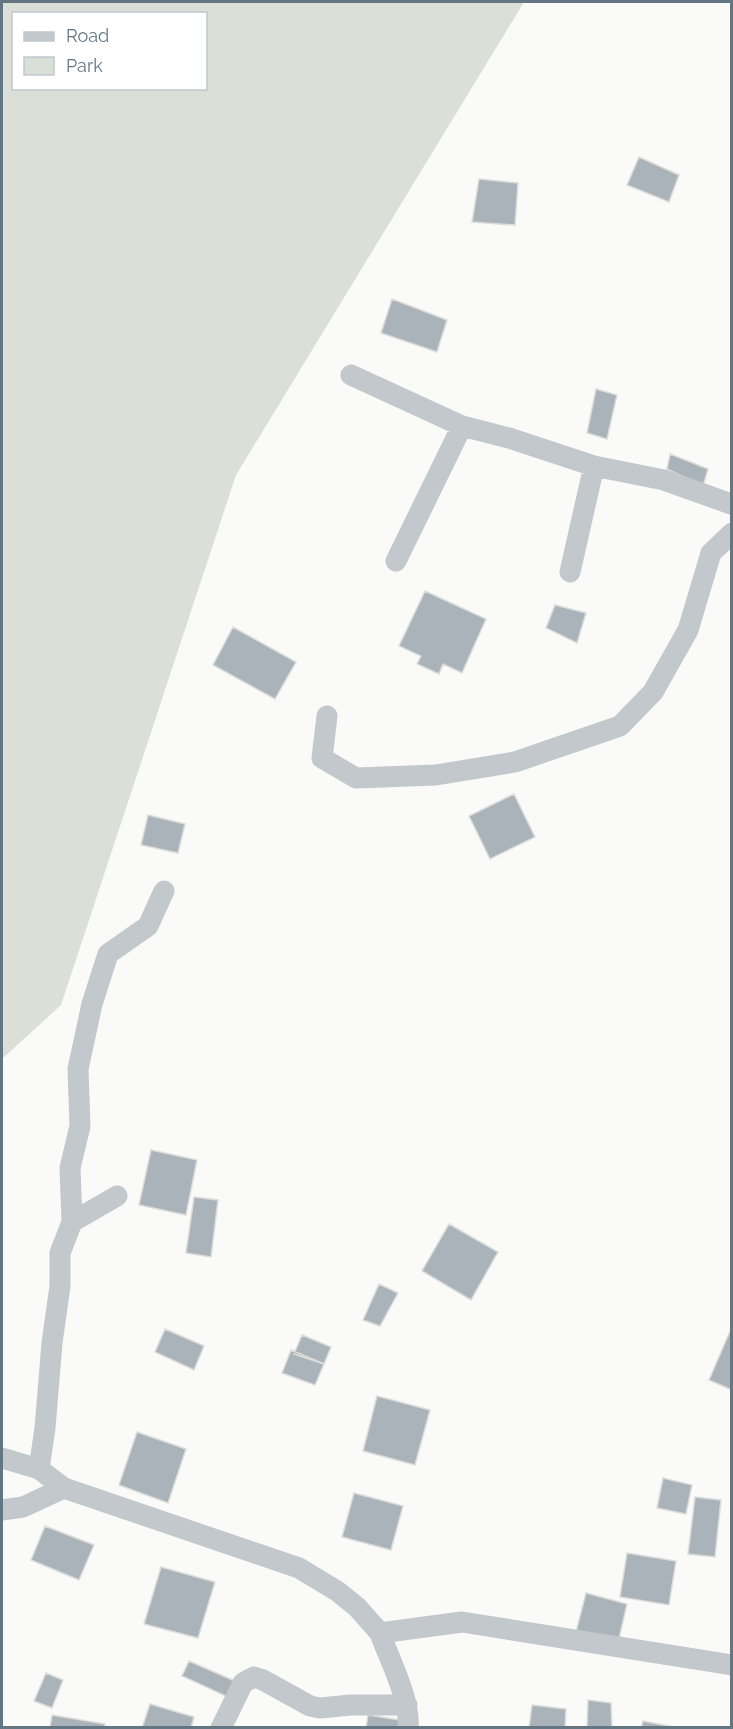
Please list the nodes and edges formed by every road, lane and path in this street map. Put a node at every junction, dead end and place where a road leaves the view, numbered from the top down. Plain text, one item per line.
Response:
1 (351, 375) dead end
2 (462, 426) junction
3 (594, 466) junction
4 (732, 498) edge
5 (731, 505) edge
6 (732, 532) edge
7 (396, 561) dead end
8 (570, 572) dead end
9 (327, 716) dead end
10 (164, 891) dead end
11 (117, 1196) dead end
12 (72, 1222) junction
13 (2, 1458) edge
14 (39, 1469) junction
15 (63, 1488) junction
16 (2, 1510) edge
17 (380, 1633) junction
18 (732, 1665) edge
19 (413, 1720) edge
20 (221, 1728) edge

1 - 2 street
2 - 3 street
2 - 7 street
3 - 5 street
3 - 8 street
4 - 5 street
6 - 9 street
10 - 12 street
11 - 12 street
12 - 14 street
13 - 14 street
14 - 15 street
15 - 16 street
15 - 17 street
17 - 18 street
17 - 19 street
19 - 20 street

